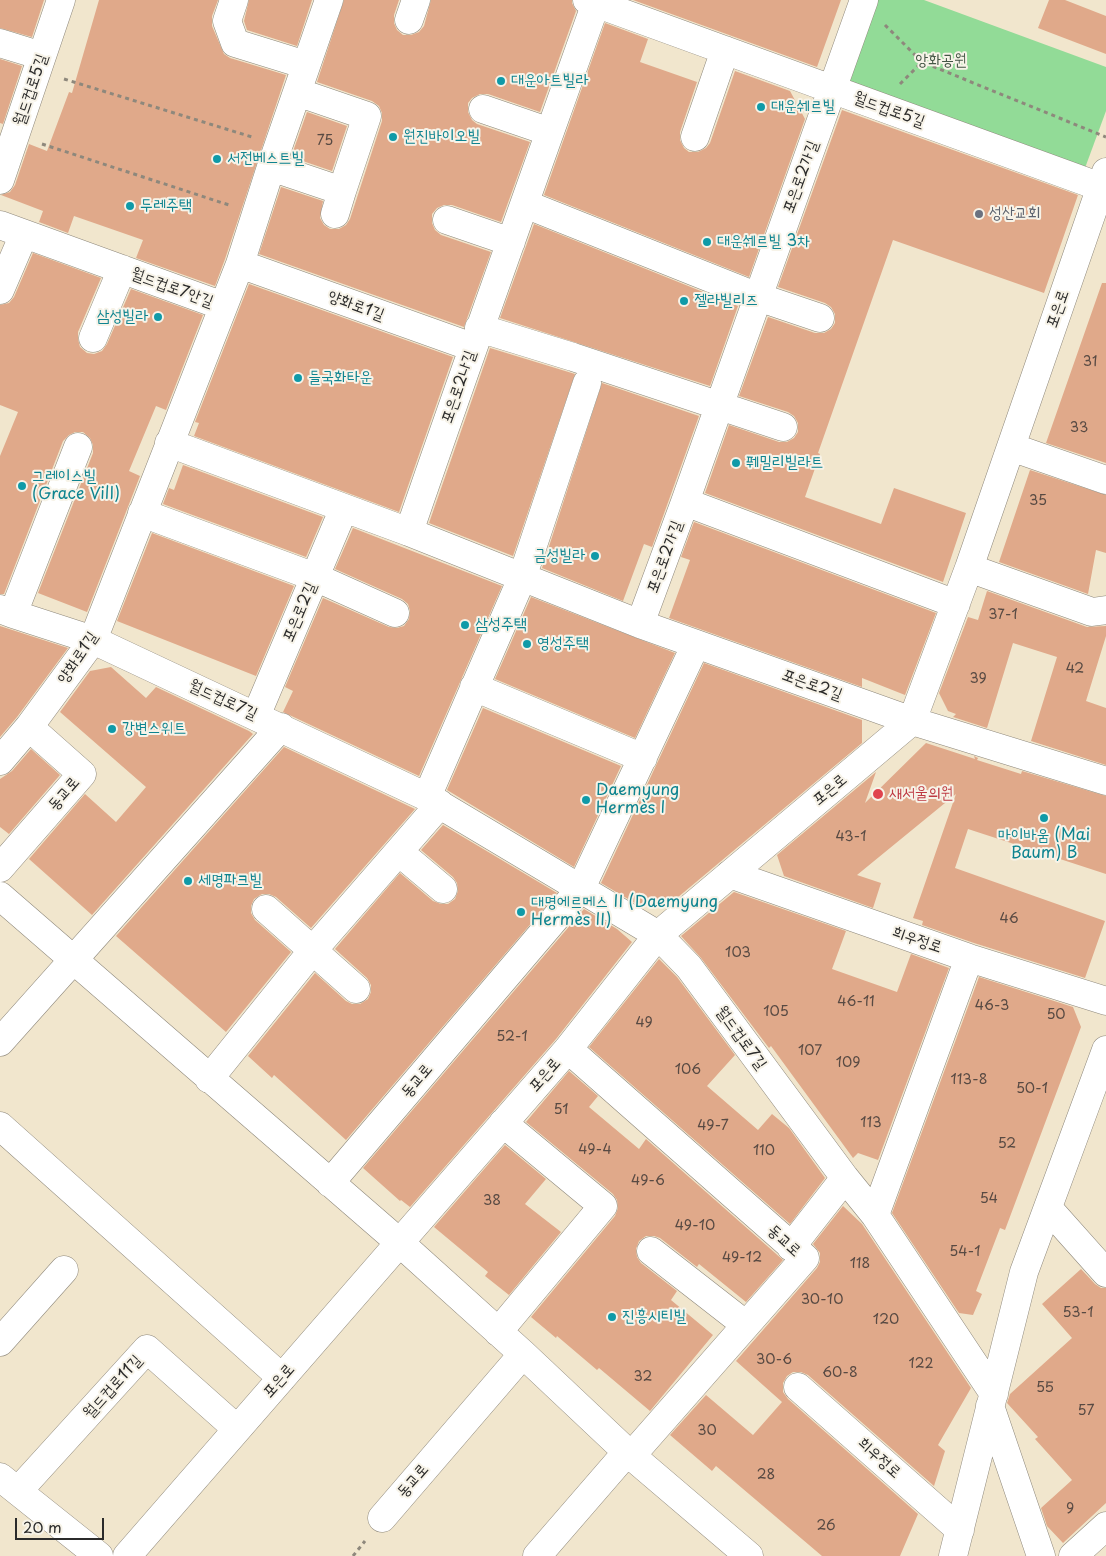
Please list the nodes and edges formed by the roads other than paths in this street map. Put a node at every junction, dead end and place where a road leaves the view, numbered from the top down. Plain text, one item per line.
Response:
1 (61, 0) edge
2 (234, 0) edge
3 (329, 0) edge
4 (593, 1) edge
5 (864, 2) edge
6 (0, 43) edge
7 (725, 50) junction
8 (40, 63) junction
9 (306, 65) junction
10 (832, 89) junction
11 (297, 92) junction
12 (482, 109) dead end
13 (550, 132) junction
14 (695, 137) dead end
15 (274, 156) junction
16 (0, 180) edge
17 (1104, 182) edge
18 (525, 204) junction
19 (447, 220) dead end
20 (12, 230) edge
21 (511, 242) junction
22 (240, 264) junction
23 (122, 269) junction
24 (0, 290) edge
25 (758, 297) junction
26 (223, 306) junction
27 (820, 318) dead end
28 (93, 338) dead end
29 (476, 338) junction
30 (587, 383) dead end
31 (720, 406) junction
32 (783, 427) dead end
33 (170, 442) junction
34 (78, 446) dead end
35 (1011, 447) junction
36 (1106, 480) edge
37 (686, 502) junction
38 (344, 508) junction
39 (142, 513) junction
40 (409, 532) junction
41 (969, 568) junction
42 (315, 577) junction
43 (522, 578) junction
44 (956, 604) junction
45 (1106, 610) edge
46 (7, 611) edge
47 (395, 613) dead end
48 (640, 624) junction
49 (93, 640) junction
50 (696, 644) junction
51 (474, 687) junction
52 (256, 716) junction
53 (912, 721) junction
54 (281, 727) junction
55 (11, 739) edge
56 (643, 758) junction
57 (1106, 781) edge
58 (434, 801) junction
59 (399, 852) junction
60 (0, 868) edge
61 (730, 874) junction
62 (581, 888) junction
63 (443, 889) dead end
64 (0, 896) edge
65 (266, 909) dead end
66 (658, 935) junction
67 (313, 950) junction
68 (968, 958) junction
69 (72, 959) junction
70 (356, 989) dead end
71 (1106, 1001) edge
72 (0, 1042) edge
73 (568, 1049) junction
74 (1104, 1061) edge
75 (209, 1079) junction
76 (503, 1123) junction
77 (0, 1126) edge
78 (845, 1178) junction
79 (330, 1183) junction
80 (1048, 1208) junction
81 (875, 1215) junction
82 (400, 1243) junction
83 (791, 1246) junction
84 (651, 1252) dead end
85 (64, 1270) dead end
86 (1106, 1273) edge
87 (746, 1325) junction
88 (498, 1332) junction
89 (0, 1342) edge
90 (523, 1354) junction
91 (282, 1378) junction
92 (798, 1387) dead end
93 (992, 1400) junction
94 (237, 1429) junction
95 (629, 1454) junction
96 (9, 1484) edge
97 (382, 1518) dead end
98 (1106, 1526) edge
99 (960, 1530) junction
100 (741, 1553) edge
101 (99, 1556) edge
102 (126, 1556) edge
103 (537, 1556) edge
104 (953, 1556) edge
105 (1042, 1556) edge
106 (1073, 1556) edge

1 - 8 street, 월드컵로5길
2 - 9 street
3 - 9 street, 양화로1길
4 - 7 street, 월드컵로5길
4 - 13 street, 포은로2나길
5 - 10 street, 포은로2가길
6 - 8 street
7 - 10 street, 월드컵로5길
7 - 14 street
8 - 16 street, 월드컵로5길
9 - 11 street, 양화로1길
10 - 17 street, 월드컵로5길
10 - 25 street, 포은로2가길
11 - 15 street, 양화로1길
11 - 15 street
12 - 13 street
13 - 18 street, 포은로2나길
15 - 22 street, 양화로1길
17 - 35 street, 포은로
18 - 21 street, 포은로2나길
18 - 25 street
19 - 21 street
20 - 23 street, 월드컵로7안길
20 - 24 street, 월드컵로7안길
21 - 29 street, 포은로2나길
22 - 26 street, 양화로1길
22 - 29 street, 양화로1길
23 - 26 street, 월드컵로7안길
23 - 28 street, 월드컵로7안길
25 - 27 street
25 - 31 street, 포은로2가길
26 - 33 street, 양화로1길
29 - 31 street, 양화로1길
29 - 40 street, 포은로2나길
30 - 43 street
31 - 32 street
31 - 37 street, 포은로2가길
33 - 38 street, 포은로2길
33 - 39 street, 양화로1길
34 - 46 street, 월드컵로7길
35 - 36 street
35 - 41 street, 포은로
37 - 44 street
37 - 48 street, 포은로2가길
38 - 40 street, 포은로2길
38 - 42 street, 포은로2길
39 - 42 street
39 - 49 street, 양화로1길
40 - 43 street, 포은로2길
41 - 44 street, 포은로
41 - 45 street
42 - 47 street
42 - 52 street, 포은로2길
43 - 48 street, 포은로2길
43 - 51 street
44 - 53 street, 포은로
46 - 49 street, 월드컵로7길
48 - 50 street, 포은로2길
49 - 52 street, 월드컵로7길
49 - 55 street, 양화로1길
50 - 53 street, 포은로2길
50 - 56 street
51 - 56 street
51 - 58 street
52 - 54 street, 월드컵로7길
53 - 57 street, 포은로2길
53 - 61 street, 포은로
54 - 58 street, 월드컵로7길
54 - 69 street
55 - 60 street, 동교로
56 - 62 street
58 - 59 street
58 - 62 street, 월드컵로7길
59 - 63 street
59 - 67 street
61 - 66 street, 포은로
61 - 68 street, 희우정로
62 - 66 street, 월드컵로7길
62 - 79 street, 동교로
64 - 69 street
65 - 67 street
66 - 73 street, 포은로
66 - 78 street, 월드컵로7길
67 - 70 street
67 - 75 street
68 - 71 street, 희우정로
68 - 81 street
69 - 72 street
69 - 75 street
73 - 76 street, 포은로
73 - 83 street, 동교로
74 - 80 street
75 - 79 street
76 - 82 street, 포은로
76 - 88 street
77 - 91 street
78 - 81 street, 월드컵로7길
78 - 83 street
79 - 82 street
80 - 86 street
80 - 93 street
81 - 93 street, 월드컵로7길
82 - 88 street
82 - 91 street, 포은로
83 - 87 street, 동교로
84 - 87 street
85 - 89 street
87 - 95 street, 동교로
88 - 90 street
90 - 95 street
90 - 97 street, 동교로
91 - 94 street, 포은로
92 - 99 street, 희우정로
93 - 99 street
93 - 105 street
94 - 96 street, 월드컵로11길
94 - 102 street, 포은로
95 - 100 street
95 - 103 street, 동교로
96 - 101 street, 월드컵로11길
98 - 106 street
99 - 104 street

